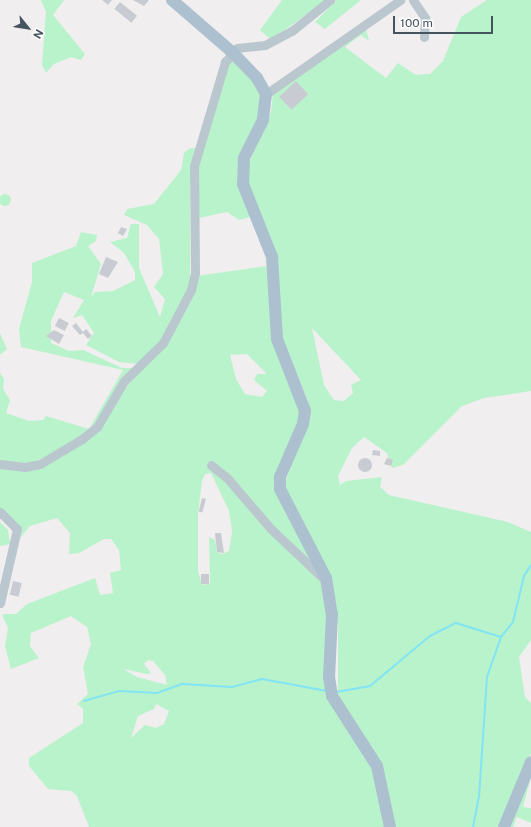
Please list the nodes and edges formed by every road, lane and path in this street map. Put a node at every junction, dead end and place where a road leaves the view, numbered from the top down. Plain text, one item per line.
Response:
1 (172, 0) edge
2 (330, 0) edge
3 (400, 0) edge
4 (413, 0) edge
5 (424, 37) dead end
6 (232, 52) junction
7 (266, 94) junction
8 (0, 464) edge
9 (211, 466) dead end
10 (0, 512) edge
11 (327, 583) junction
12 (0, 603) edge
13 (531, 762) edge
14 (390, 827) edge
15 (504, 827) edge

1 - 6 main road
2 - 6 street
3 - 7 street
4 - 5 street
6 - 7 main road
6 - 8 street
7 - 11 main road
9 - 11 street
10 - 12 street
11 - 14 main road
13 - 15 main road

